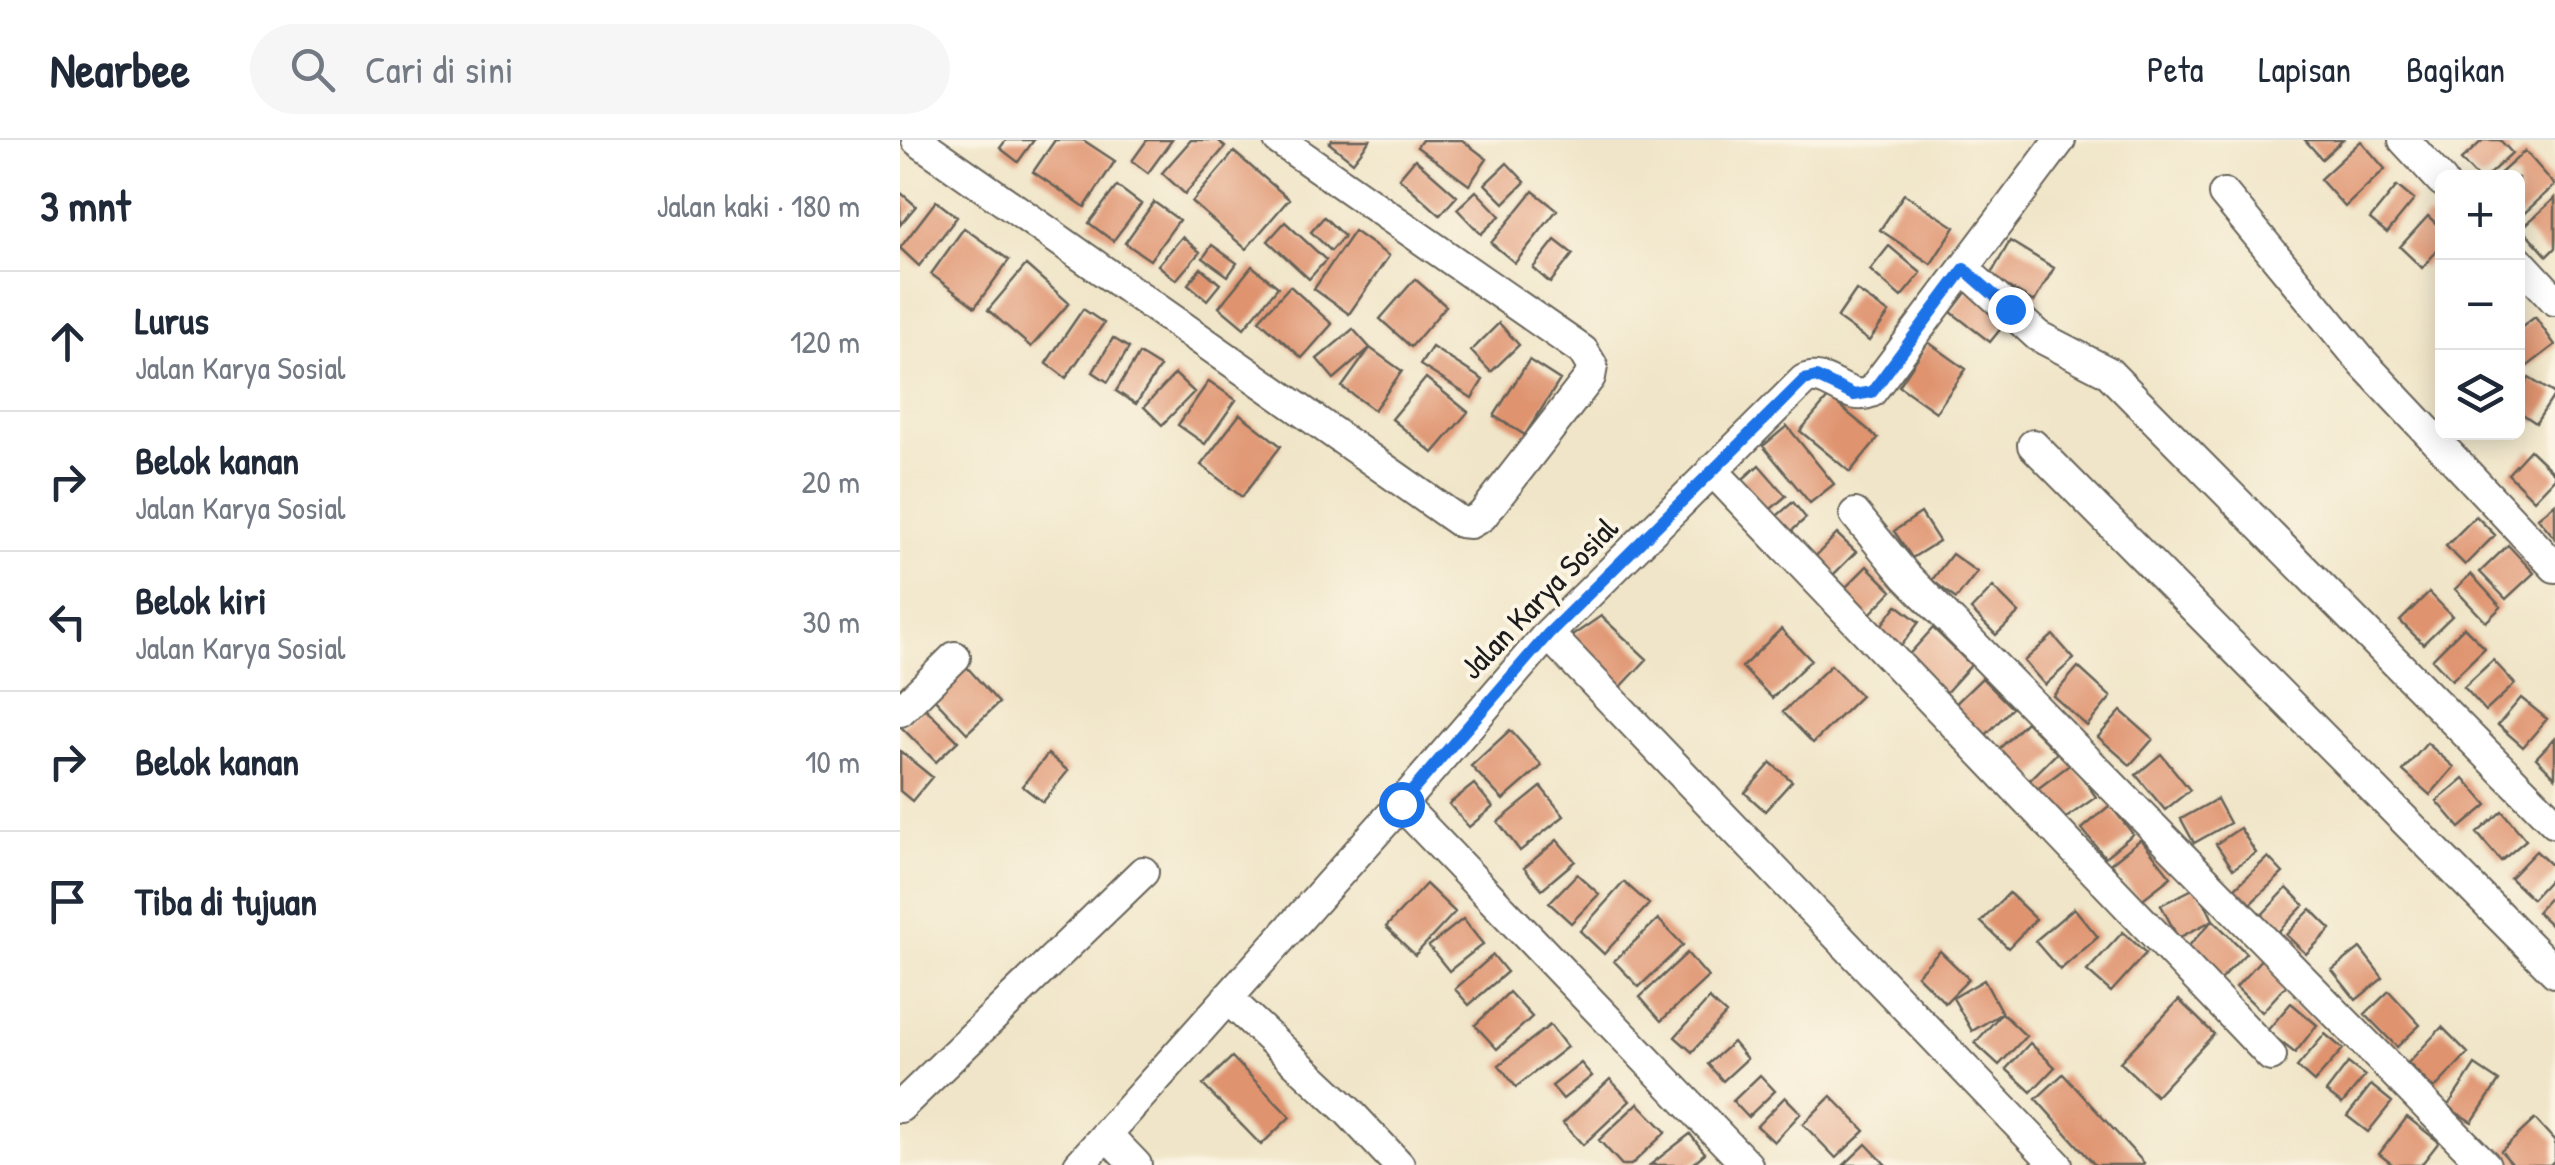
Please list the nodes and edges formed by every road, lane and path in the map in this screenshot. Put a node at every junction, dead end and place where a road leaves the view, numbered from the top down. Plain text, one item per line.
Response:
1 (916, 140) edge
2 (1279, 140) edge
3 (2060, 140) edge
4 (2404, 140) edge
5 (2435, 173) edge
6 (2224, 194) dead end
7 (2525, 268) edge
8 (1964, 269) junction
9 (2555, 300) edge
10 (2033, 445) dead end
11 (1712, 470) junction
12 (1855, 514) dead end
13 (2555, 567) edge
14 (1548, 634) junction
15 (955, 657) dead end
16 (900, 711) edge
17 (1401, 804) junction
18 (2555, 823) edge
19 (1143, 872) dead end
20 (2555, 972) edge
21 (1227, 998) junction
22 (2271, 1056) dead end
23 (900, 1107) edge
24 (1106, 1134) junction
25 (1079, 1165) edge
26 (1136, 1165) edge
27 (1399, 1165) edge
28 (1747, 1165) edge
29 (2057, 1165) edge
30 (2485, 1165) edge

1 - 2 street
3 - 8 street, Jalan Karya Sosial
4 - 5 street
6 - 13 street
7 - 9 street
8 - 11 street, Jalan Karya Sosial
8 - 18 street
10 - 20 street
11 - 14 street, Jalan Karya Sosial
11 - 22 street
12 - 30 street
14 - 17 street, Jalan Karya Sosial
14 - 29 street
15 - 16 street
17 - 21 street, Jalan Karya Sosial
17 - 28 street
19 - 23 street
21 - 24 street, Jalan Karya Sosial
21 - 27 street
24 - 25 street, Jalan Karya Sosial
24 - 26 street

